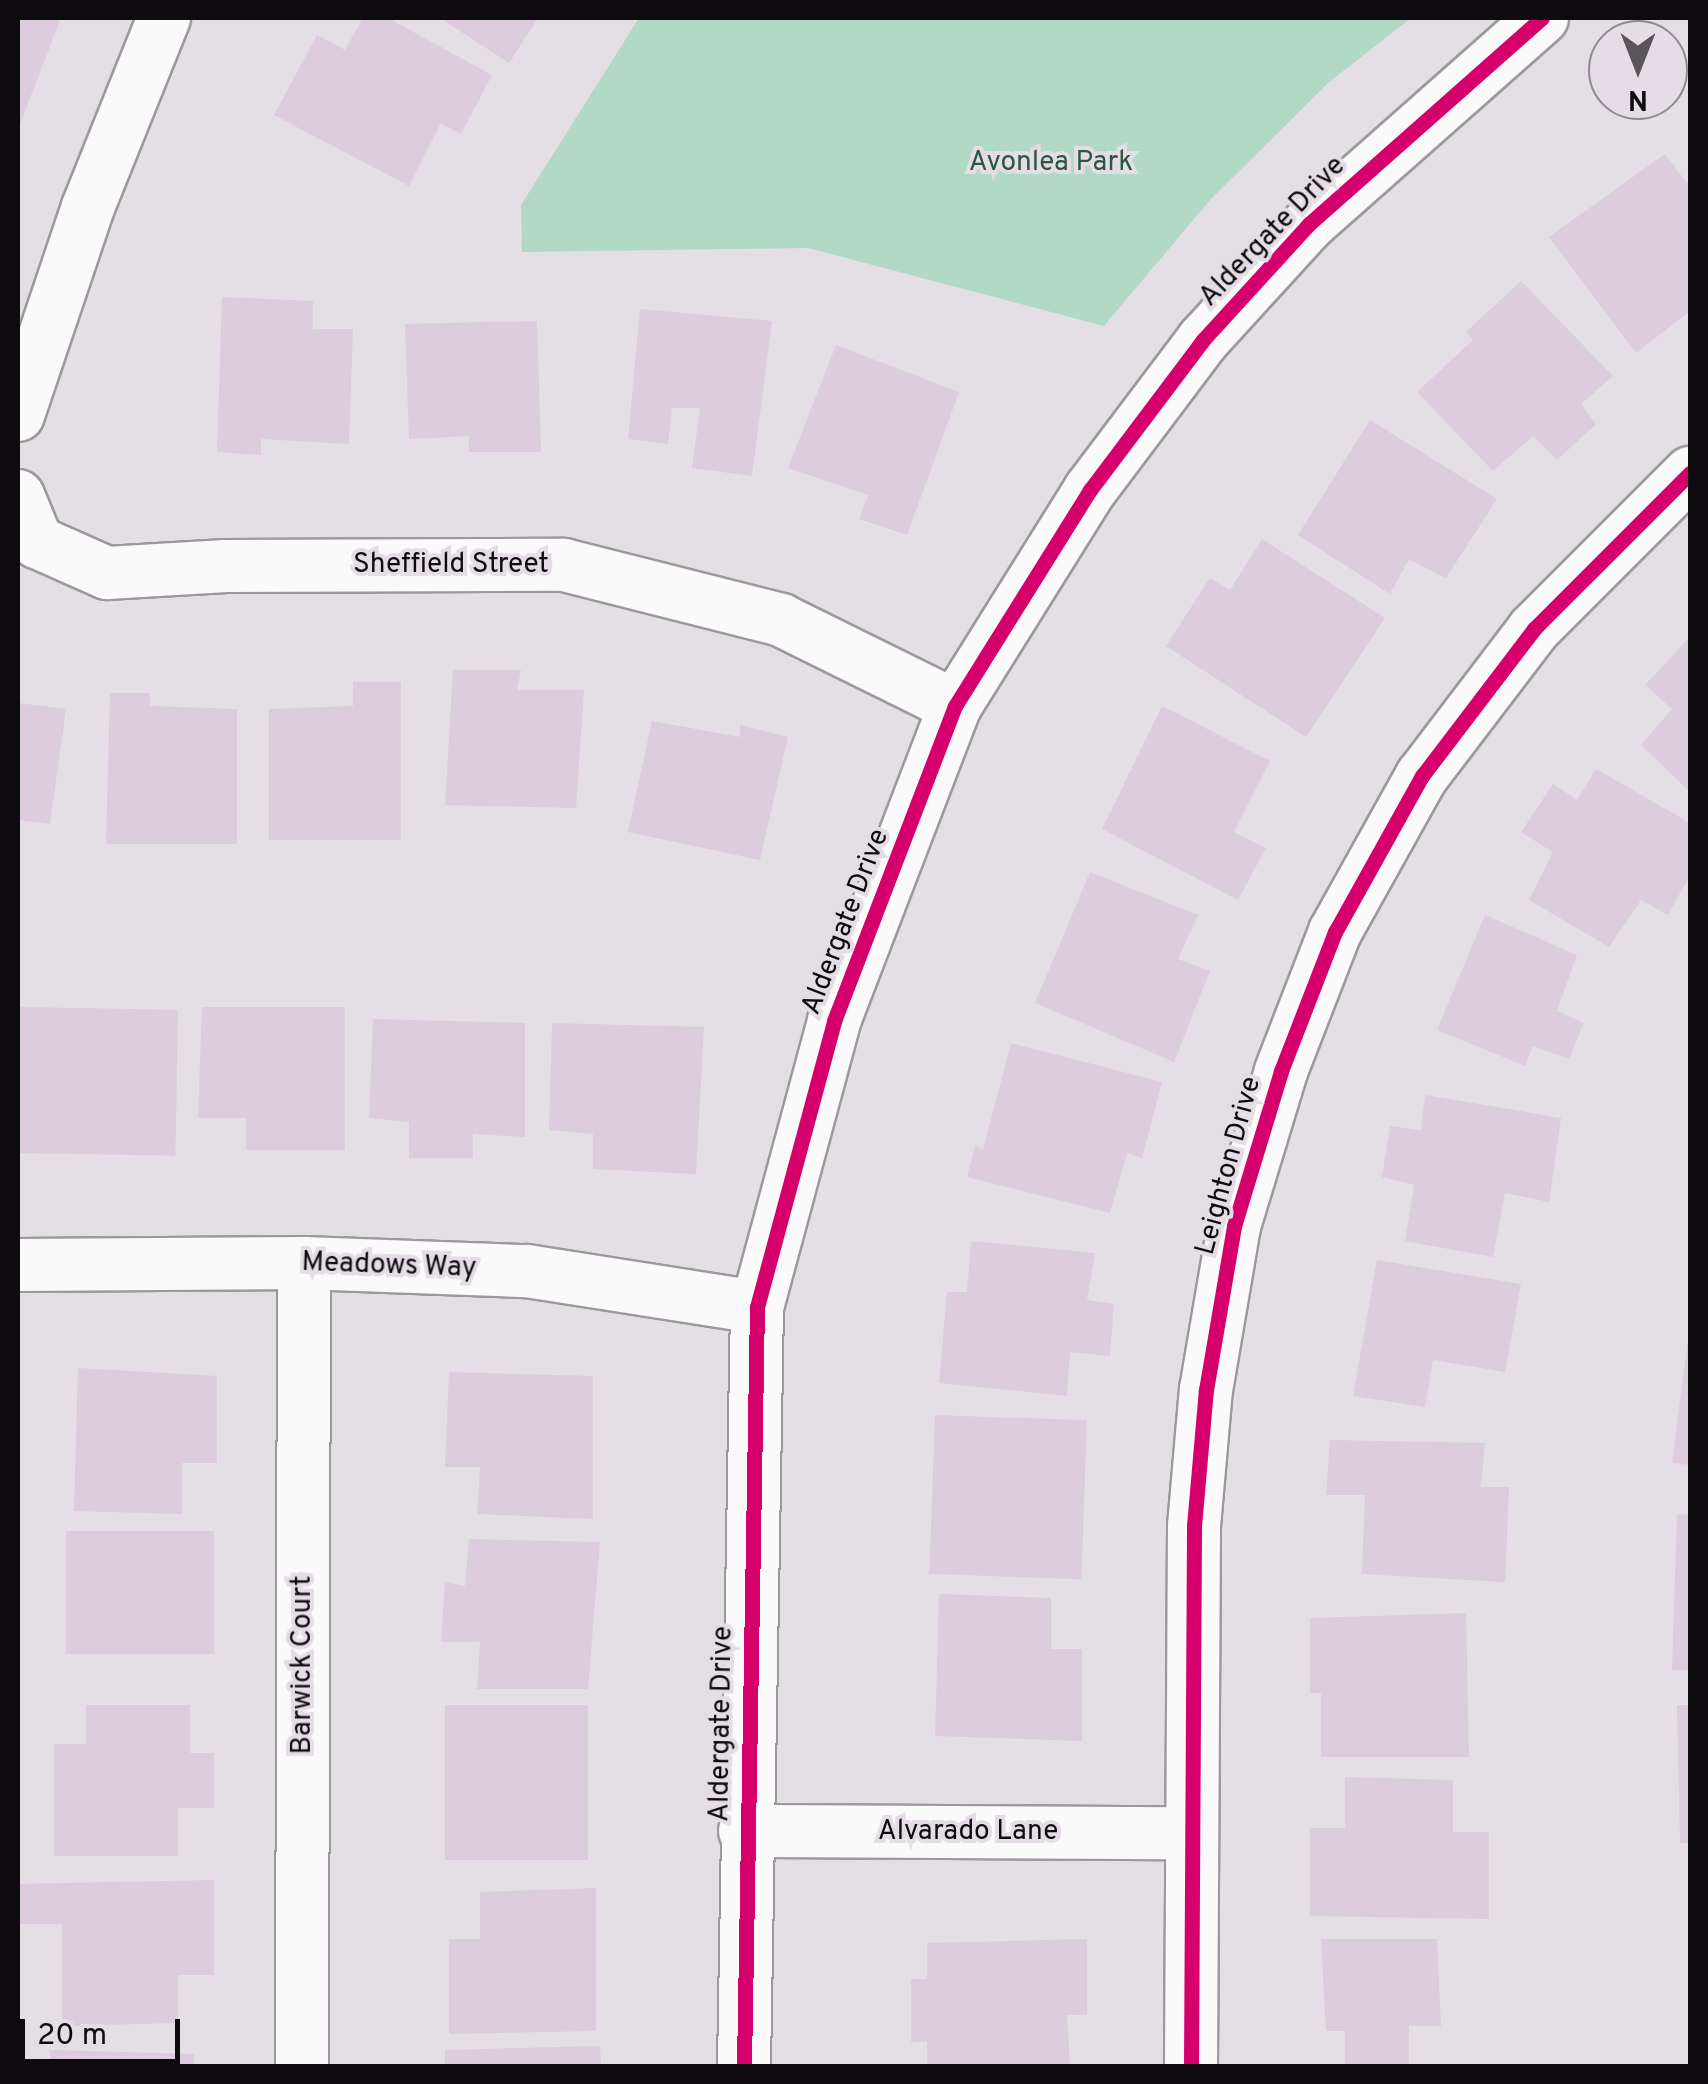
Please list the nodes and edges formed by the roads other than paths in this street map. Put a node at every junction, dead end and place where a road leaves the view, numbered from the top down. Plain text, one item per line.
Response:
1 (164, 18) edge
2 (1542, 18) edge
3 (18, 415) edge
4 (1690, 473) edge
5 (18, 496) edge
6 (955, 706) junction
7 (304, 1263) junction
8 (18, 1265) edge
9 (757, 1307) junction
10 (745, 1831) junction
11 (1192, 1833) junction
12 (302, 2066) edge
13 (744, 2066) edge
14 (1191, 2066) edge

1 - 3 street
2 - 6 street, Aldergate Drive
4 - 11 street, Leighton Drive
5 - 6 street, Sheffield Street
6 - 9 street, Aldergate Drive
7 - 8 street, Meadows Way
7 - 9 street, Meadows Way
7 - 12 street, Barwick Court
9 - 10 street, Aldergate Drive
10 - 11 street, Alvarado Lane
10 - 13 street, Aldergate Drive
11 - 14 street, Leighton Drive

